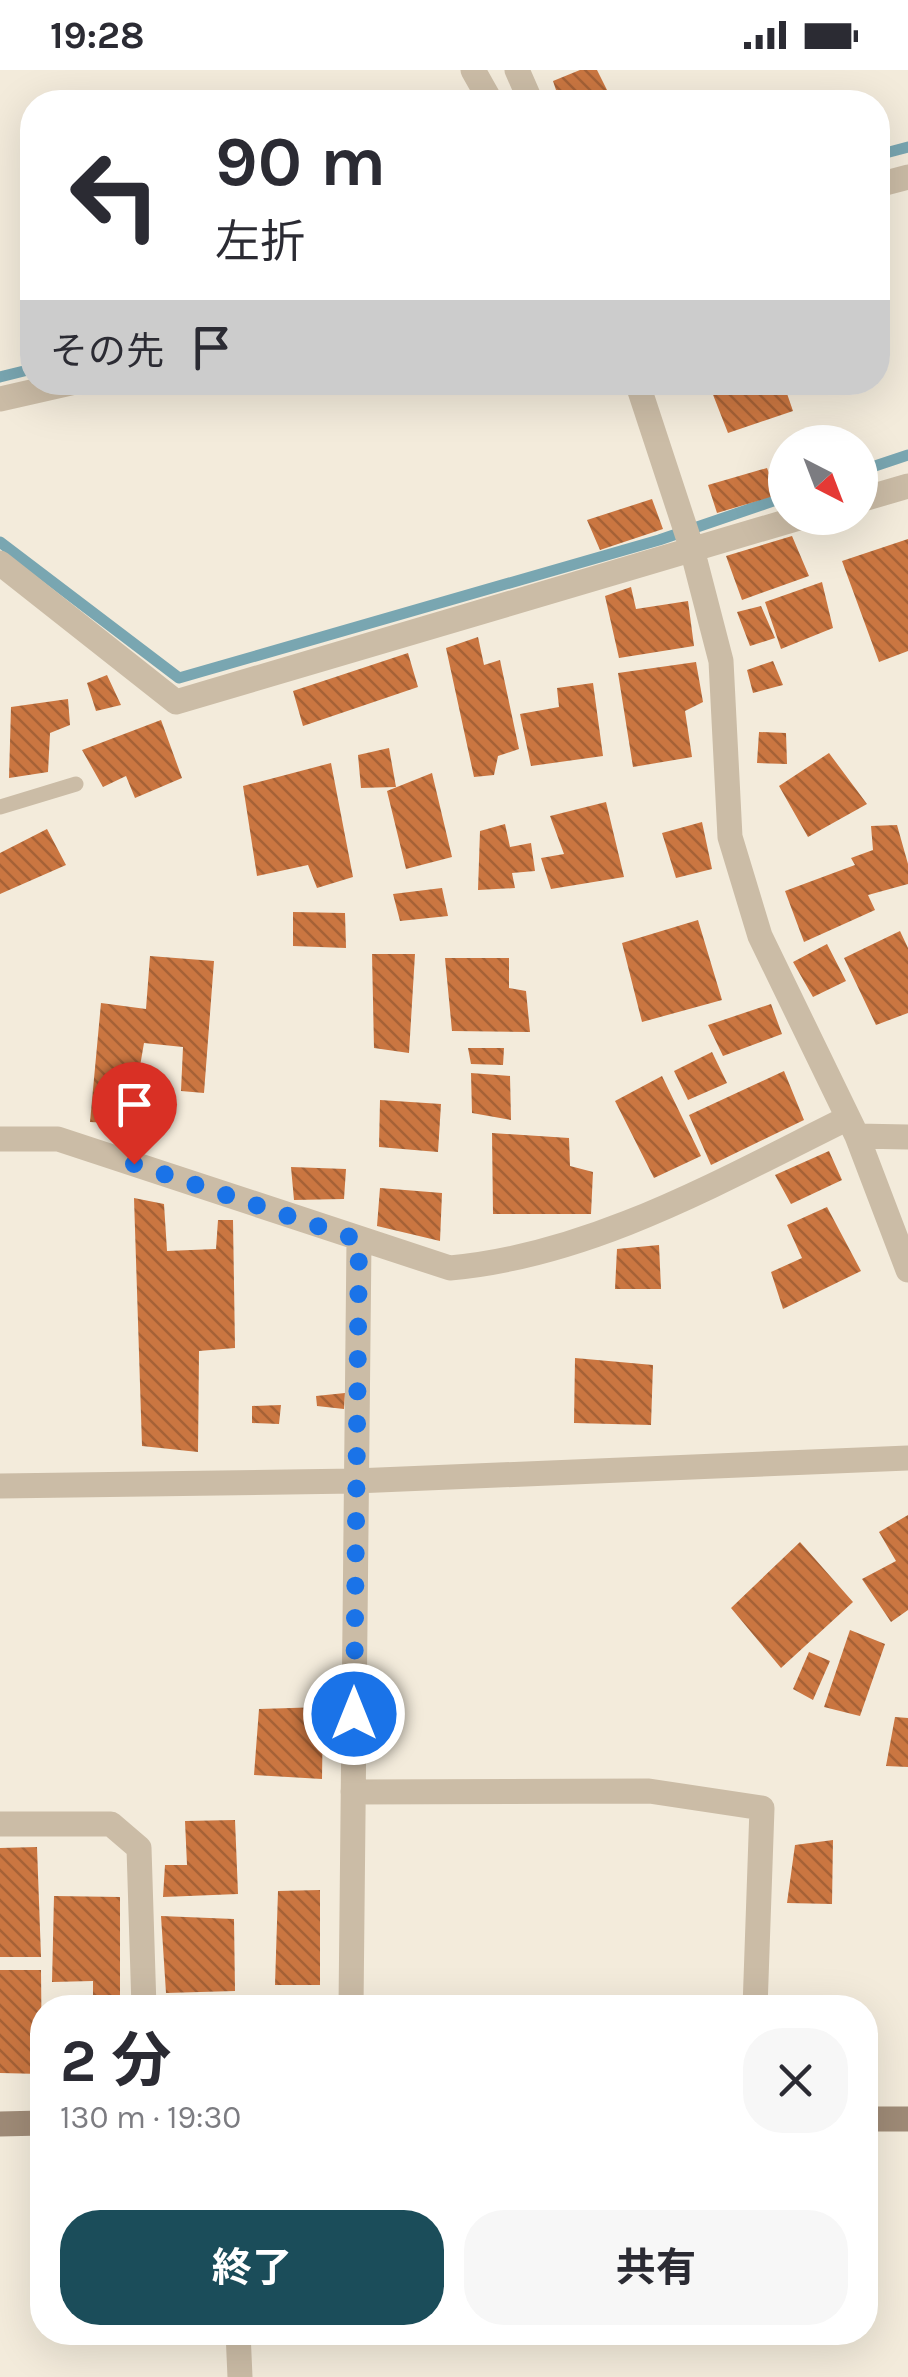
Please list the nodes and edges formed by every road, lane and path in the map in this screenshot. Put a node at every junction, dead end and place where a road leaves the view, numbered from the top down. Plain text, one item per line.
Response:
1 (641, 395) edge
2 (908, 486) edge
3 (878, 495) edge
4 (768, 527) edge
5 (692, 549) junction
6 (0, 563) edge
7 (76, 784) dead end
8 (0, 808) edge
9 (852, 1127) junction
10 (908, 1137) edge
11 (0, 1139) edge
12 (359, 1240) junction
13 (908, 1270) edge
14 (908, 1458) edge
15 (356, 1482) junction
16 (0, 1486) edge
17 (353, 1792) junction
18 (0, 1824) edge
19 (144, 1995) edge
20 (351, 1995) edge
21 (755, 1995) edge
22 (878, 2119) edge
23 (908, 2119) edge
24 (0, 2124) edge
25 (30, 2124) edge
26 (239, 2345) edge
27 (240, 2377) edge

1 - 5 street
2 - 3 street
4 - 5 street
5 - 6 street
5 - 9 street
7 - 8 lane
9 - 10 street
9 - 12 street
9 - 13 street
11 - 12 street
12 - 15 street
14 - 15 street
15 - 16 street
15 - 17 street
17 - 20 street
17 - 21 street
18 - 19 street
22 - 23 main road
24 - 25 main road
26 - 27 street

